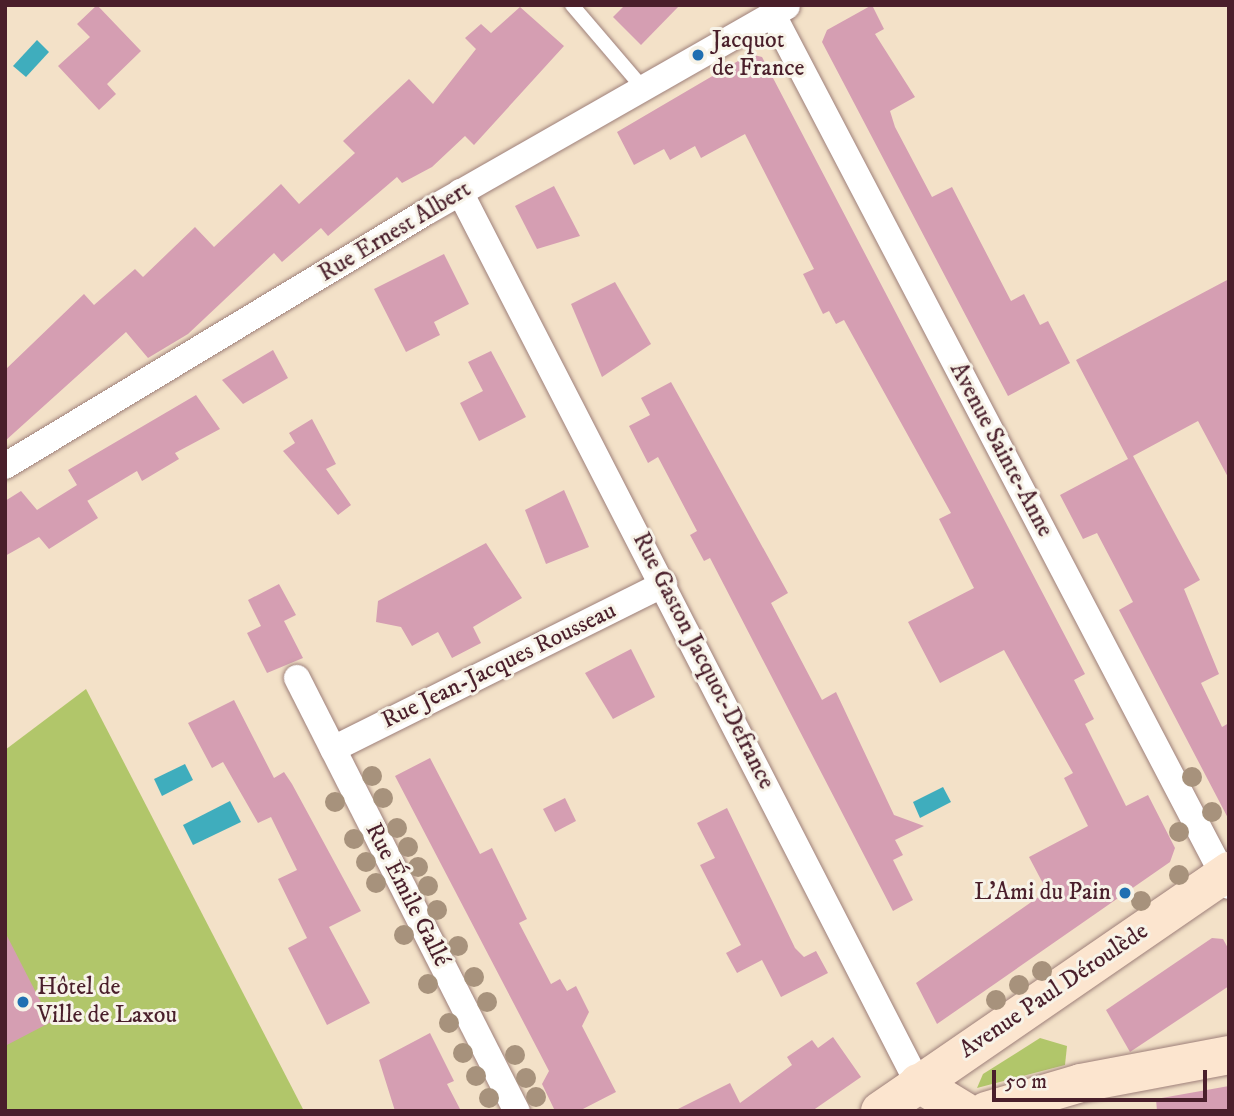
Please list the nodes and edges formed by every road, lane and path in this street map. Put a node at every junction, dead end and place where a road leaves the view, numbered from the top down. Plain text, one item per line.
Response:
1 (572, 5) edge
2 (780, 10) edge
3 (642, 87) junction
4 (460, 192) junction
5 (5, 466) edge
6 (664, 584) junction
7 (298, 678) dead end
8 (333, 749) junction
9 (1227, 877) edge
10 (1229, 1055) edge
11 (918, 1083) junction
12 (517, 1111) edge
13 (880, 1111) edge
14 (964, 1111) edge
15 (986, 1111) edge

1 - 3 lane
2 - 3 street, Rue Ernest Albert
2 - 9 street, Avenue Sainte-Anne
3 - 4 street, Rue Ernest Albert
4 - 5 street, Rue Ernest Albert
4 - 6 street, Rue Gaston Jacquot-Defrance
6 - 8 street, Rue Jean-Jacques Rousseau
6 - 11 street, Rue Gaston Jacquot-Defrance
7 - 8 street, Rue Émile Gallé
8 - 12 street, Rue Émile Gallé
9 - 11 main road, Avenue Paul Déroulède
10 - 15 main road
11 - 13 main road, Avenue Paul Déroulède
11 - 14 main road

